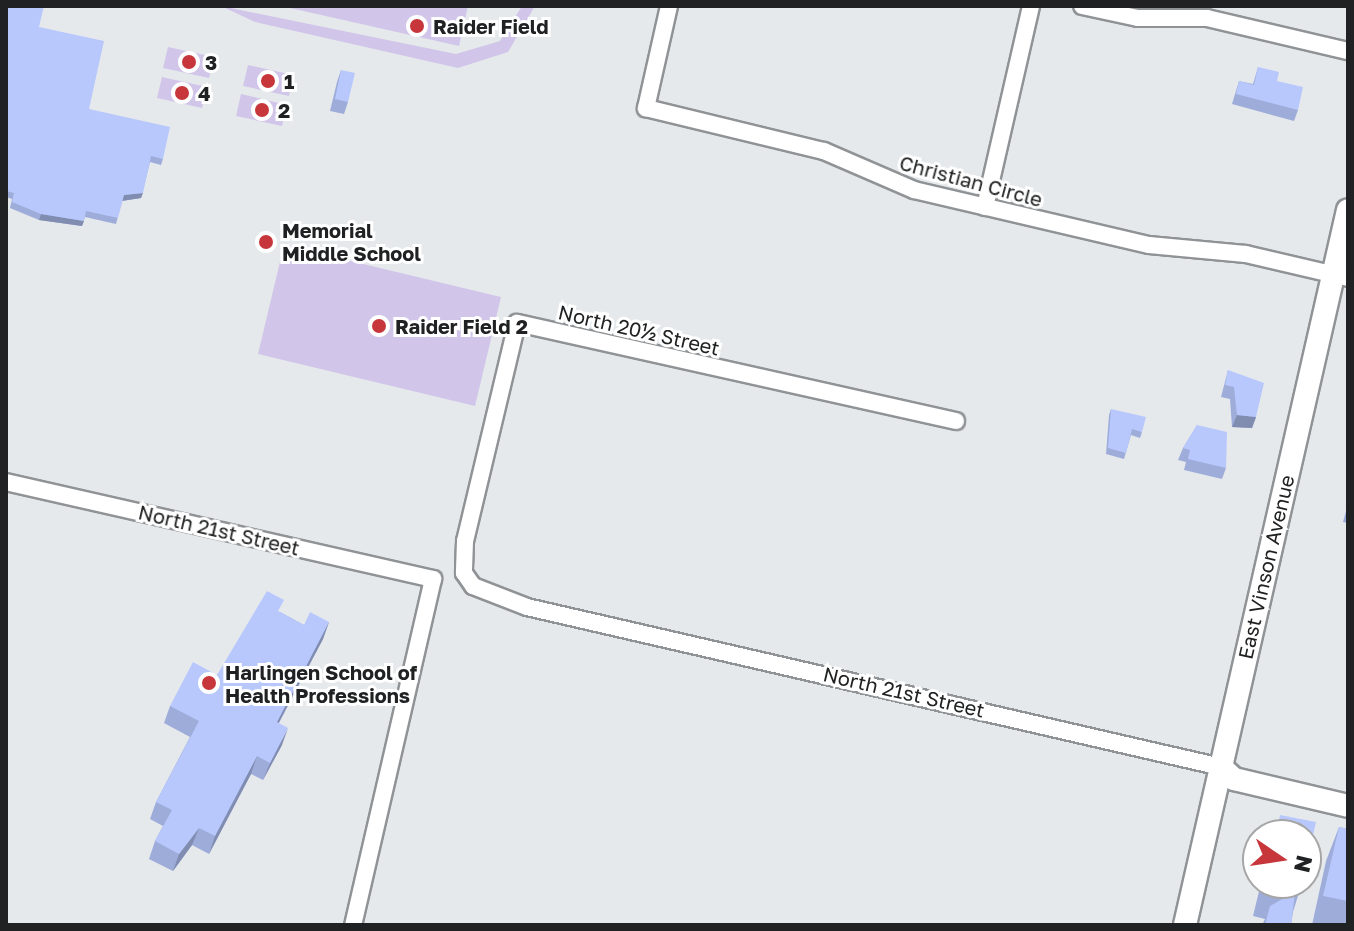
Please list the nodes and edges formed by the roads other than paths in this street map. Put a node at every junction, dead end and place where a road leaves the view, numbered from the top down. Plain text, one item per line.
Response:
1 (669, 6) edge
2 (1031, 6) edge
3 (1082, 6) edge
4 (1348, 51) edge
5 (985, 207) junction
6 (1348, 210) edge
7 (1340, 276) edge
8 (956, 421) dead end
9 (6, 482) edge
10 (464, 573) joint
11 (1221, 767) junction
12 (1348, 806) edge
13 (353, 925) edge
14 (1185, 925) edge

1 - 5 street, Christian Circle
2 - 5 street
3 - 4 street
5 - 7 street, Christian Circle
6 - 7 street, East Vinson Avenue
7 - 11 street, East Vinson Avenue
8 - 10 street, North 20½ Street
9 - 13 street, North 21st Street
10 - 11 street, North 21st Street
11 - 12 street, North 21st Street
11 - 14 street, East Vinson Avenue

